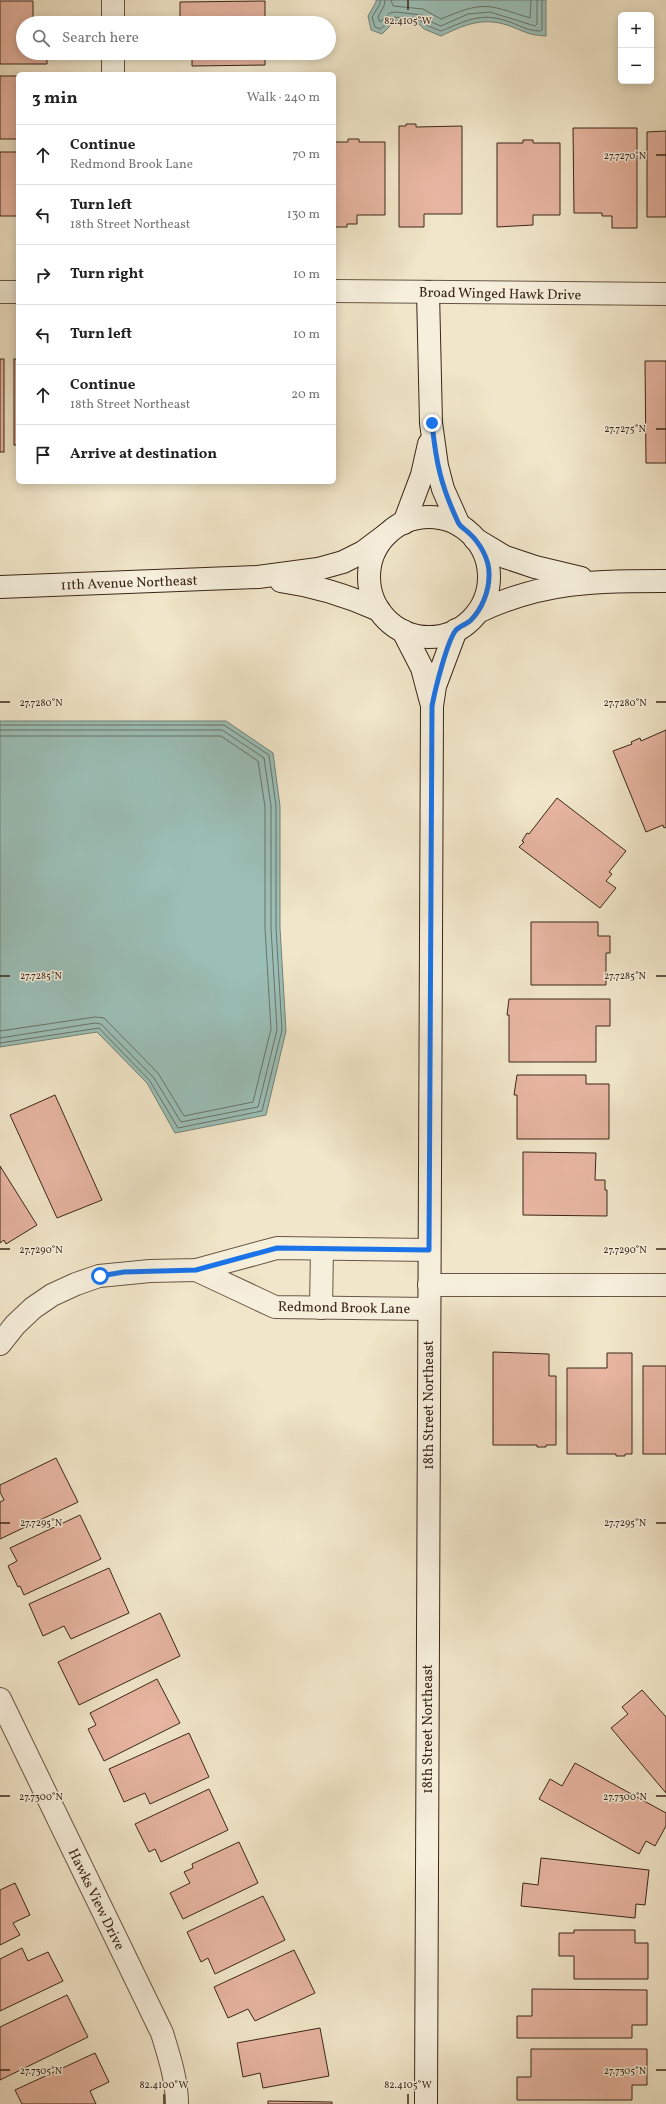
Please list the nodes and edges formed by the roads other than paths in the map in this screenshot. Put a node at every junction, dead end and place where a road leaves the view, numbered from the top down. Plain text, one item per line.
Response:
1 (114, 0) edge
2 (113, 16) edge
3 (113, 60) edge
4 (113, 72) edge
5 (336, 291) edge
6 (0, 292) edge
7 (16, 292) edge
8 (428, 292) junction
9 (666, 294) edge
10 (432, 423) junction
11 (395, 529) junction
12 (467, 532) junction
13 (258, 578) junction
14 (598, 581) junction
15 (666, 581) edge
16 (0, 587) edge
17 (379, 610) junction
18 (478, 612) junction
19 (456, 630) junction
20 (403, 631) junction
21 (432, 706) junction
22 (322, 1249) junction
23 (429, 1250) junction
24 (196, 1270) junction
25 (429, 1286) junction
26 (666, 1286) edge
27 (322, 1308) junction
28 (428, 1309) junction
29 (0, 1344) edge
30 (0, 1699) edge
31 (177, 2104) edge
32 (426, 2104) edge

1 - 2 street
3 - 4 street
5 - 8 street, Broad Winged Hawk Drive
6 - 7 street
8 - 9 street, Broad Winged Hawk Drive
8 - 10 street
10 - 11 street
10 - 12 street
11 - 12 street
11 - 13 street, 11th Avenue Northeast
11 - 17 street
12 - 14 street
12 - 18 street
13 - 16 street, 11th Avenue Northeast
13 - 17 street, 11th Avenue Northeast
14 - 15 street
14 - 18 street
17 - 20 street
18 - 19 street
19 - 20 street
19 - 21 street, 18th Street Northeast
20 - 21 street, 18th Street Northeast
21 - 23 street, 18th Street Northeast
22 - 23 street, Redmond Brook Lane
22 - 24 street, Redmond Brook Lane
22 - 27 street
23 - 25 street, 18th Street Northeast
24 - 27 street, Redmond Brook Lane
24 - 29 street, Redmond Brook Lane
25 - 26 street
25 - 28 street, 18th Street Northeast
27 - 28 street, Redmond Brook Lane
28 - 32 street, 18th Street Northeast
30 - 31 street, Hawks View Drive

